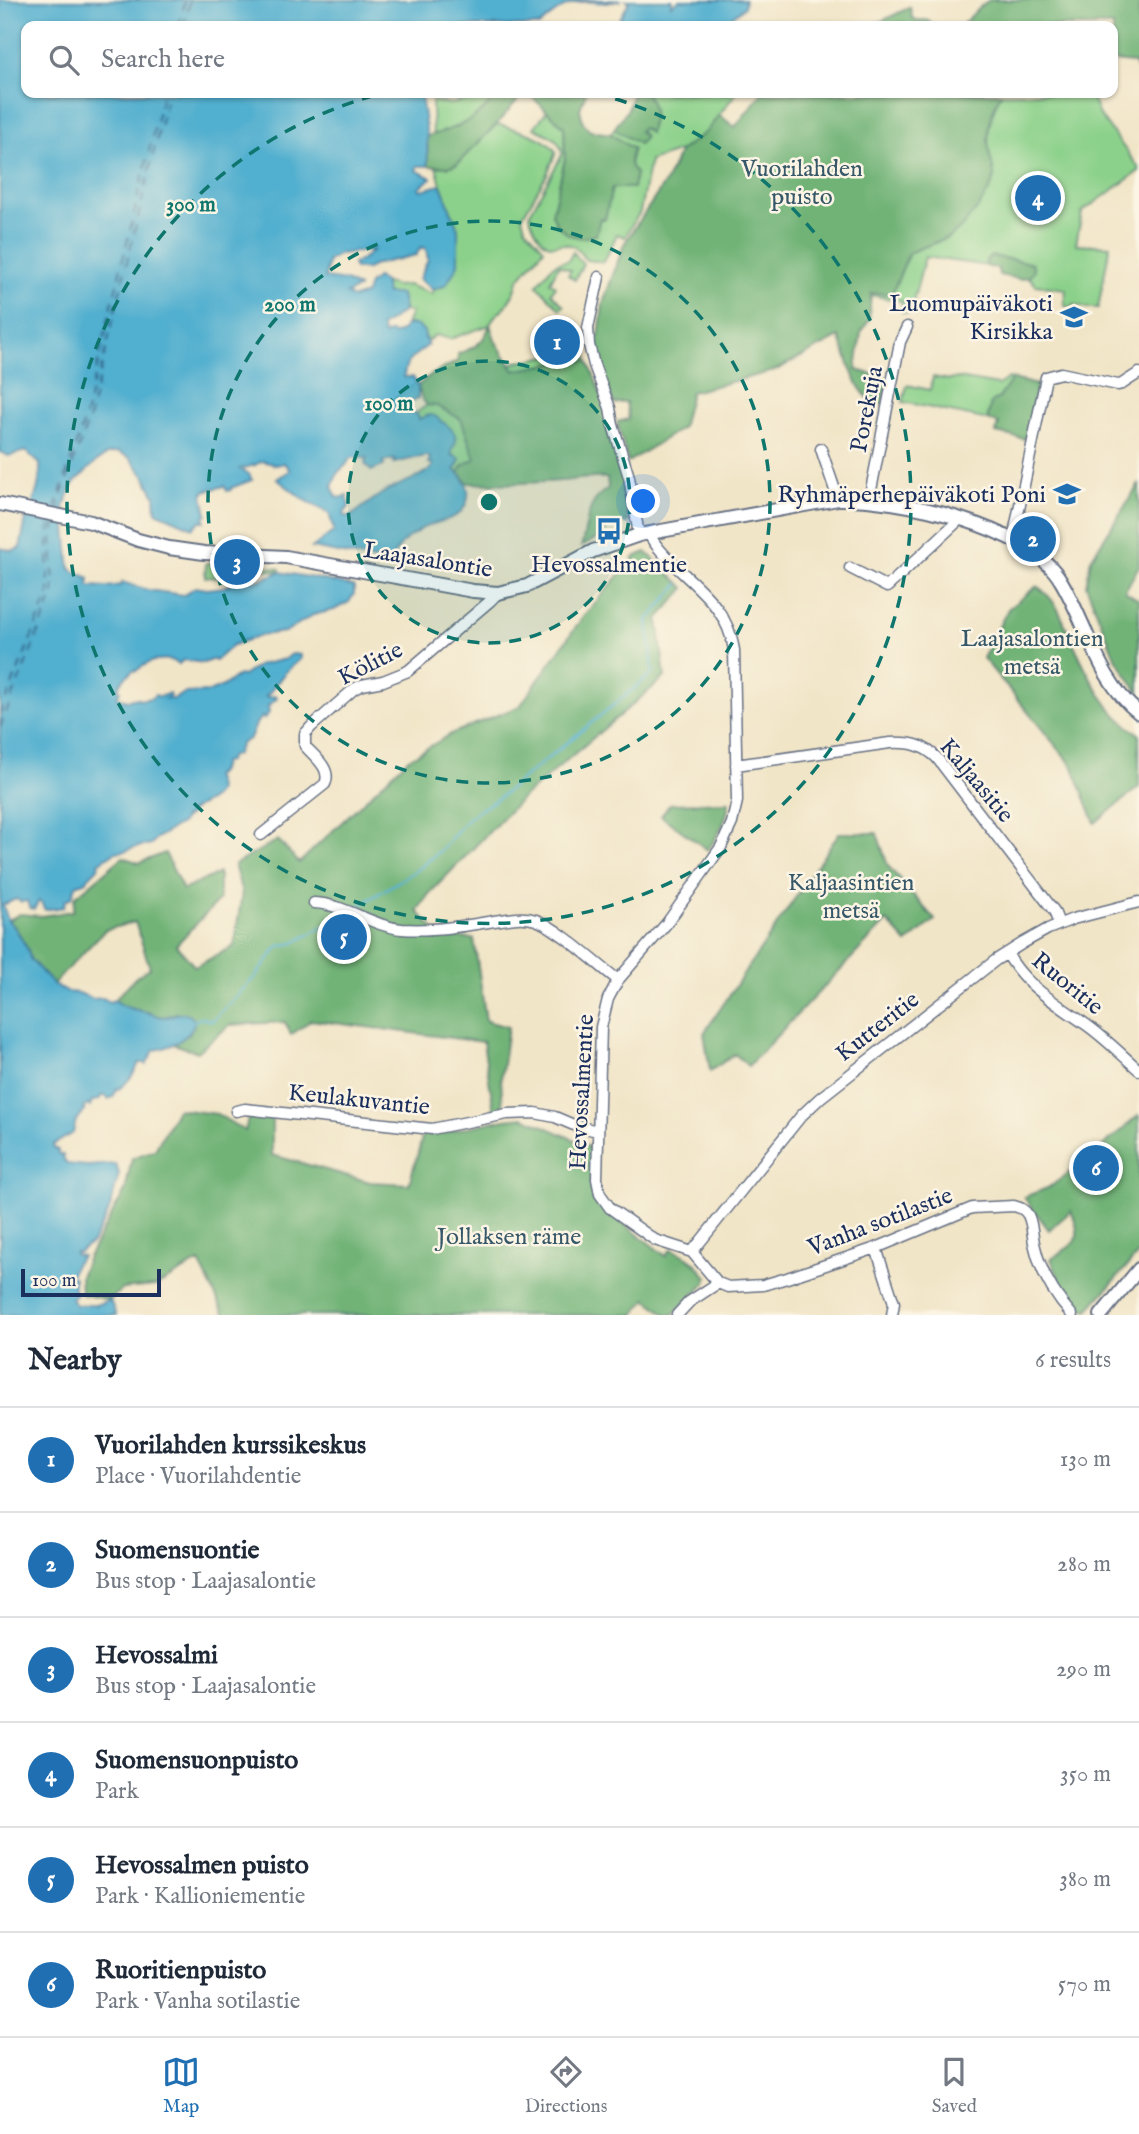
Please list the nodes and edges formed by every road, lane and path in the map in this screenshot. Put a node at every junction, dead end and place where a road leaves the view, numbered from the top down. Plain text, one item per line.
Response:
1 (599, 277) dead end
2 (907, 327) dead end
3 (1139, 373) edge
4 (821, 449) dead end
5 (838, 499) junction
6 (869, 500) junction
7 (0, 504) edge
8 (960, 519) junction
9 (643, 534) junction
10 (1013, 539) junction
11 (850, 568) dead end
12 (498, 593) junction
13 (1139, 713) edge
14 (736, 765) junction
15 (261, 835) dead end
16 (314, 902) dead end
17 (1139, 902) edge
18 (1059, 924) junction
19 (1007, 953) junction
20 (618, 980) junction
21 (1139, 1070) edge
22 (236, 1111) dead end
23 (598, 1131) junction
24 (876, 1248) junction
25 (692, 1252) junction
26 (1139, 1269) edge
27 (718, 1283) junction
28 (677, 1315) edge
29 (891, 1315) edge
30 (1072, 1315) edge
31 (1101, 1315) edge

1 - 9 street
2 - 6 street, Porekuja
3 - 10 street
4 - 5 street
5 - 6 main road, Laajasalontie
5 - 9 main road, Laajasalontie
6 - 8 main road, Laajasalontie
7 - 12 main road, Laajasalontie
8 - 10 main road, Laajasalontie
8 - 11 street
9 - 12 main road, Laajasalontie
9 - 14 street, Hevossalmentie
10 - 13 main road, Laajasalontie
12 - 15 street, Kölitie
14 - 18 street, Kaljaasitie
14 - 20 street, Hevossalmentie
16 - 20 street
17 - 18 street, Kutteritie
18 - 19 street, Kutteritie
19 - 21 street, Ruoritie
19 - 25 street, Kutteritie
20 - 23 street, Hevossalmentie
22 - 23 street, Keulakuvantie
23 - 25 street, Hevossalmentie
24 - 27 street, Vanha sotilastie
24 - 29 street
24 - 30 street, Vanha sotilastie
25 - 27 street
26 - 31 main road
27 - 28 street

